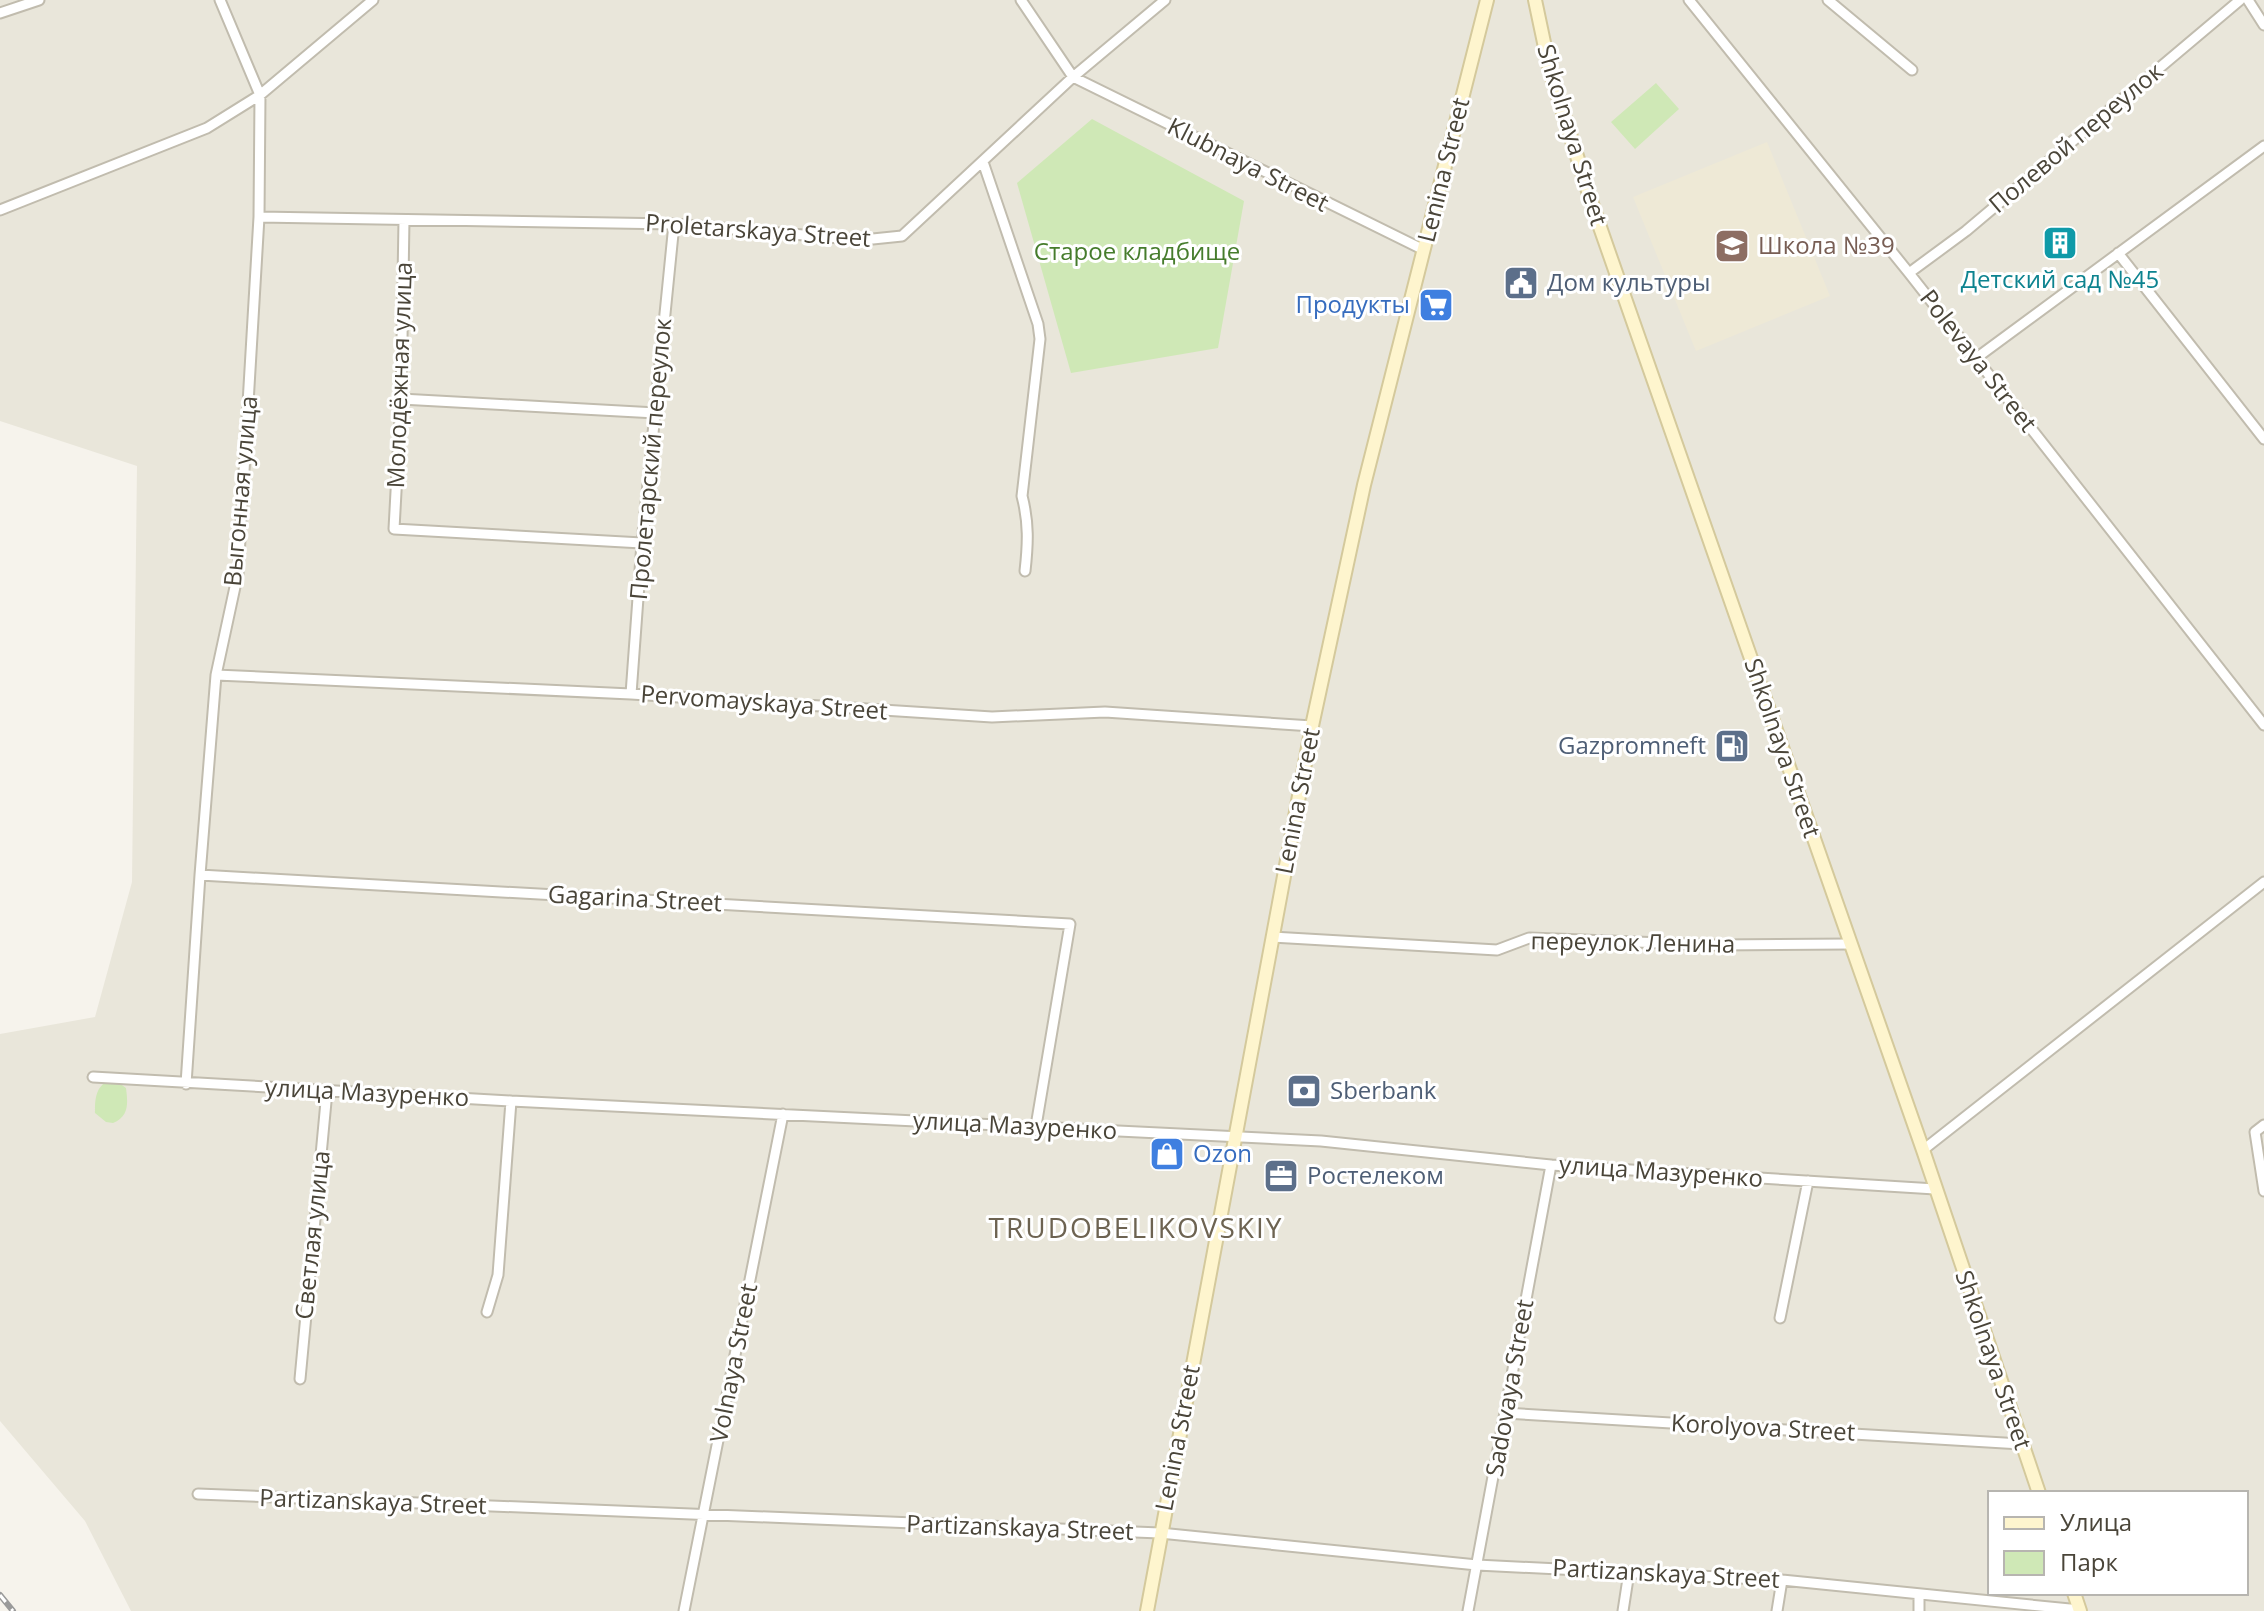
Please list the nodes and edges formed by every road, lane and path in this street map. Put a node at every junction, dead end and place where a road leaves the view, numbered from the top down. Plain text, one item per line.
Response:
1 (39, 0) edge
2 (220, 0) edge
3 (373, 0) edge
4 (1021, 0) edge
5 (1165, 0) edge
6 (1487, 0) edge
7 (1535, 0) edge
8 (1689, 0) edge
9 (1828, 0) edge
10 (2240, 0) edge
11 (2248, 0) edge
12 (0, 13) edge
13 (2264, 25) edge
14 (1912, 70) dead end
15 (1073, 77) junction
16 (260, 95) junction
17 (2264, 146) edge
18 (983, 162) junction
19 (0, 210) edge
20 (259, 217) junction
21 (404, 220) junction
22 (674, 224) junction
23 (1424, 250) junction
24 (2118, 253) junction
25 (1909, 273) junction
26 (1975, 359) junction
27 (401, 399) junction
28 (656, 413) junction
29 (2264, 439) edge
30 (642, 543) junction
31 (1025, 571) dead end
32 (216, 675) junction
33 (631, 694) junction
34 (2264, 725) edge
35 (1312, 726) junction
36 (200, 875) junction
37 (2264, 882) edge
38 (1272, 937) junction
39 (1851, 944) junction
40 (93, 1077) dead end
41 (186, 1084) junction
42 (327, 1091) junction
43 (511, 1101) junction
44 (783, 1114) junction
45 (2264, 1125) edge
46 (1036, 1126) junction
47 (1236, 1137) junction
48 (1923, 1150) junction
49 (1551, 1165) junction
50 (1808, 1181) junction
51 (1935, 1189) junction
52 (2264, 1191) edge
53 (487, 1312) dead end
54 (1780, 1318) dead end
55 (300, 1379) dead end
56 (1505, 1413) junction
57 (2021, 1444) junction
58 (2038, 1491) edge
59 (198, 1494) dead end
60 (704, 1515) junction
61 (1160, 1533) junction
62 (1477, 1565) junction
63 (1629, 1572) junction
64 (1782, 1580) junction
65 (1919, 1595) junction
66 (2080, 1610) edge
67 (684, 1611) edge
68 (1147, 1611) edge
69 (1468, 1611) edge
70 (1623, 1611) edge
71 (1777, 1611) edge
72 (1919, 1611) edge

1 - 12 street
2 - 16 street, Выгонная улица
3 - 16 street
4 - 15 street
5 - 15 street, Proletarskaya Street
6 - 23 street, Lenina Street
7 - 39 street, Shkolnaya Street
8 - 25 street, Polevaya Street
9 - 14 street
10 - 25 street, Полевой переулок
11 - 13 street
15 - 18 street, Proletarskaya Street
15 - 23 street, Klubnaya Street
16 - 19 street
16 - 20 street, Выгонная улица
17 - 24 street
18 - 22 street, Proletarskaya Street
18 - 31 street
20 - 21 street, Proletarskaya Street
20 - 32 street, Выгонная улица
21 - 22 street, Proletarskaya Street
21 - 27 street, Молодёжная улица
22 - 28 street, Пролетарский переулок
23 - 35 street, Lenina Street
24 - 26 street
24 - 29 street
25 - 26 street, Polevaya Street
26 - 34 street, Polevaya Street
27 - 28 street
27 - 30 street, Молодёжная улица
28 - 30 street, Пролетарский переулок
30 - 33 street, Пролетарский переулок
32 - 33 street, Pervomayskaya Street
32 - 36 street, Выгонная улица
33 - 35 street, Pervomayskaya Street
35 - 38 street, Lenina Street
36 - 41 street, Выгонная улица
36 - 46 street, Gagarina Street
37 - 48 street
38 - 39 street, переулок Ленина
38 - 47 street, Lenina Street
39 - 48 street, Shkolnaya Street
40 - 41 street, улица Мазуренко
41 - 42 street, улица Мазуренко
42 - 43 street, улица Мазуренко
42 - 55 street, Светлая улица
43 - 44 street, улица Мазуренко
43 - 53 street
44 - 46 street, улица Мазуренко
44 - 60 street, Volnaya Street
45 - 52 street
46 - 47 street, улица Мазуренко
47 - 49 street, улица Мазуренко
47 - 61 street, Lenina Street
48 - 51 street, Shkolnaya Street
49 - 50 street, улица Мазуренко
49 - 56 street, Sadovaya Street
50 - 51 street, улица Мазуренко
50 - 54 street
51 - 57 street, Shkolnaya Street
56 - 57 street, Korolyova Street
56 - 62 street, Sadovaya Street
57 - 58 street, Shkolnaya Street
59 - 60 street, Partizanskaya Street
60 - 61 street, Partizanskaya Street
60 - 67 street, Volnaya Street
61 - 62 street, Partizanskaya Street
61 - 68 street, Lenina Street
62 - 63 street, Partizanskaya Street
62 - 69 street, Sadovaya Street
63 - 64 street, Partizanskaya Street
63 - 70 street
64 - 65 street, Partizanskaya Street
64 - 71 street
65 - 66 street, Partizanskaya Street
65 - 72 street

